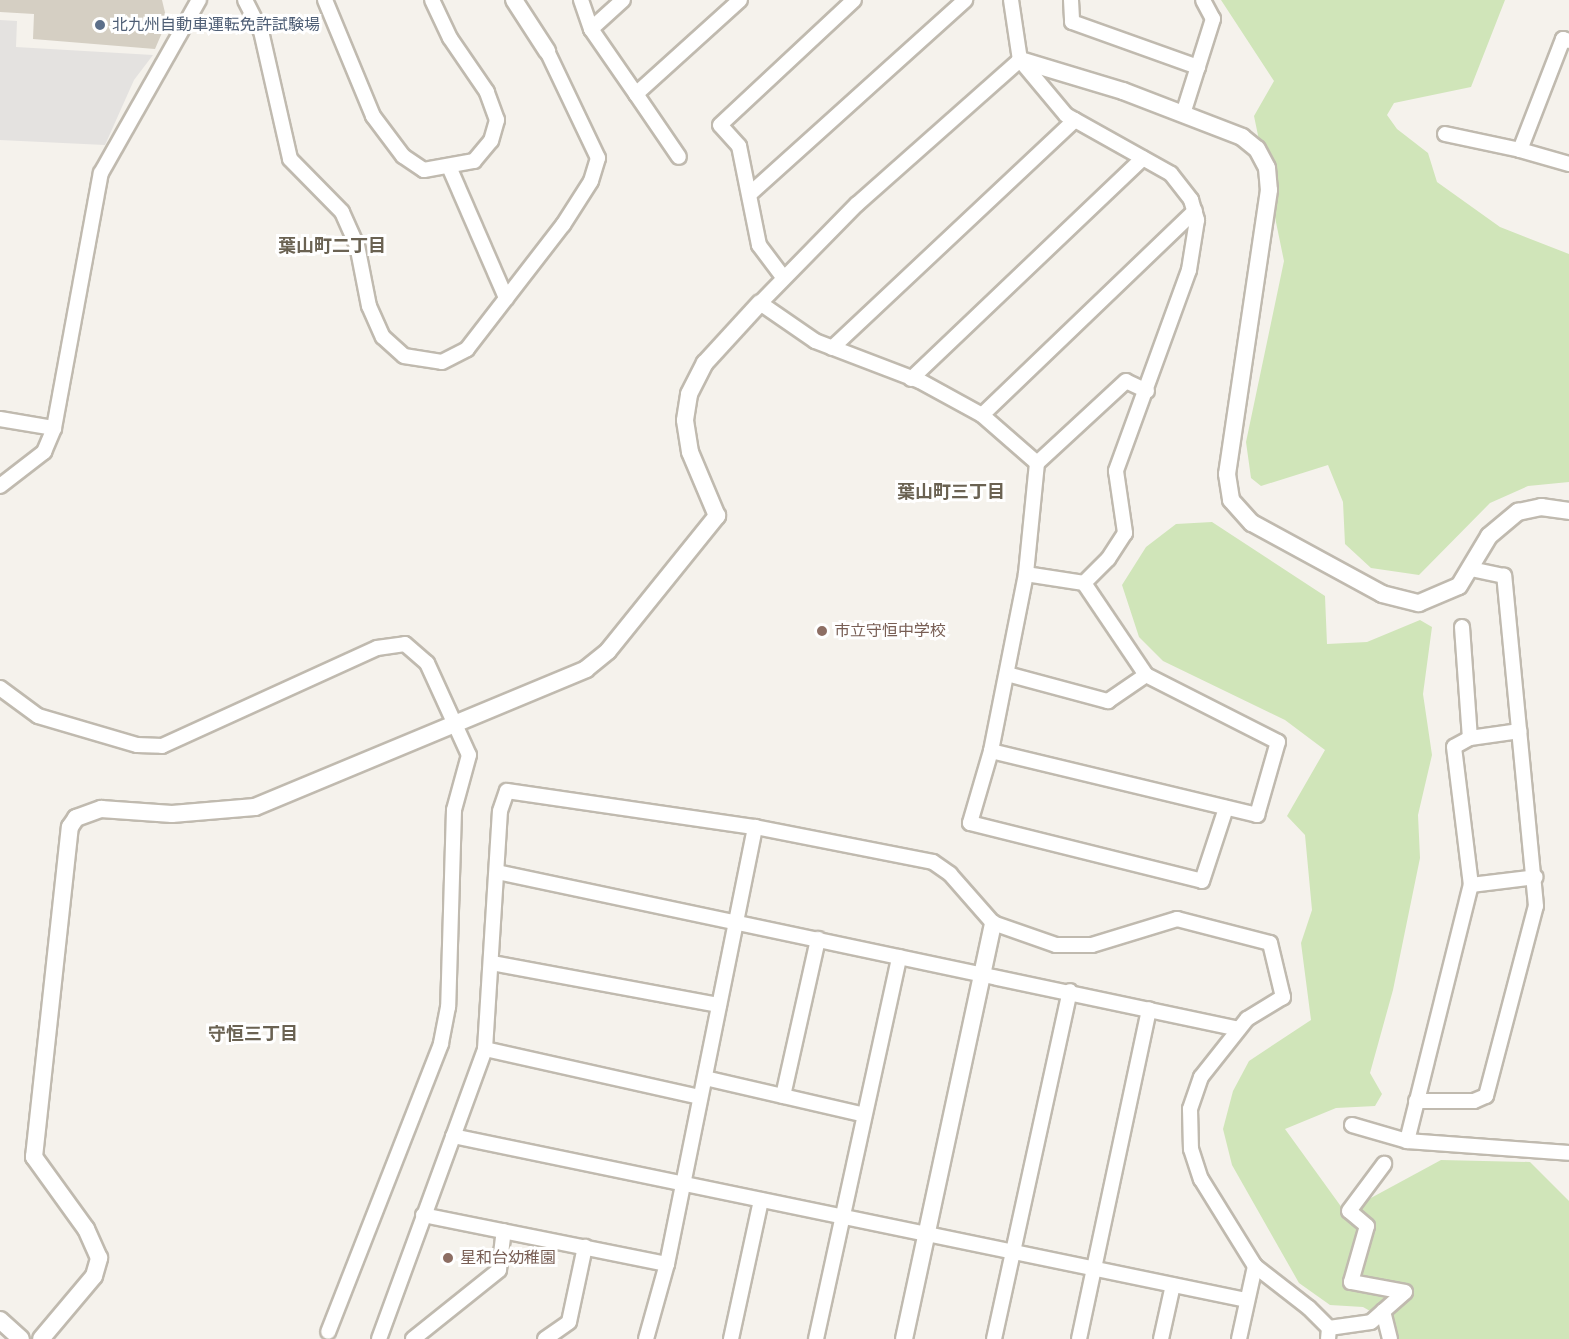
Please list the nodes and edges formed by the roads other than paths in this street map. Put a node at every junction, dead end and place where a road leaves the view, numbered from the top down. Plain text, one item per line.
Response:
1 (199, 0) edge
2 (246, 0) edge
3 (325, 0) edge
4 (432, 0) edge
5 (514, 0) edge
6 (581, 0) edge
7 (623, 0) edge
8 (740, 0) edge
9 (854, 0) edge
10 (965, 0) edge
11 (1011, 0) edge
12 (1071, 0) edge
13 (1203, 0) edge
14 (591, 29) junction
15 (1569, 41) edge
16 (547, 51) joint
17 (1020, 60) junction
18 (1198, 67) junction
19 (636, 94) junction
20 (1183, 114) junction
21 (1076, 120) junction
22 (1445, 134) dead end
23 (1520, 150) junction
24 (679, 157) dead end
25 (1143, 158) junction
26 (1569, 164) edge
27 (450, 169) junction
28 (752, 192) junction
29 (1195, 211) junction
30 (783, 277) junction
31 (506, 298) junction
32 (760, 303) junction
33 (832, 348) junction
34 (911, 379) junction
35 (1147, 391) junction
36 (982, 416) junction
37 (0, 419) edge
38 (54, 428) junction
39 (1037, 463) junction
40 (0, 486) edge
41 (1569, 511) edge
42 (1470, 569) junction
43 (1026, 574) junction
44 (1083, 583) junction
45 (1462, 627) dead end
46 (1007, 674) junction
47 (1146, 675) junction
48 (0, 688) edge
49 (455, 721) junction
50 (1520, 731) junction
51 (1470, 738) junction
52 (991, 751) junction
53 (1226, 808) junction
54 (755, 827) junction
55 (497, 872) junction
56 (1536, 877) junction
57 (1472, 885) junction
58 (736, 922) junction
59 (993, 923) junction
60 (818, 939) junction
61 (899, 957) junction
62 (492, 963) junction
63 (981, 974) junction
64 (1070, 991) junction
65 (719, 1005) junction
66 (1149, 1009) junction
67 (1239, 1029) junction
68 (485, 1049) junction
69 (705, 1078) junction
70 (783, 1096) junction
71 (700, 1097) junction
72 (1416, 1101) junction
73 (861, 1114) junction
74 (1352, 1125) dead end
75 (453, 1136) junction
76 (1407, 1141) junction
77 (1569, 1153) edge
78 (1384, 1164) dead end
79 (684, 1184) junction
80 (761, 1200) junction
81 (423, 1215) junction
82 (843, 1217) junction
83 (504, 1231) junction
84 (928, 1234) junction
85 (585, 1247) junction
86 (1014, 1252) junction
87 (668, 1264) junction
88 (1255, 1266) junction
89 (1094, 1269) junction
90 (1173, 1285) junction
91 (1246, 1300) junction
92 (1383, 1311) junction
93 (0, 1320) edge
94 (328, 1332) dead end
95 (1329, 1334) edge
96 (21, 1339) edge
97 (41, 1339) edge
98 (379, 1339) edge
99 (413, 1339) edge
100 (545, 1339) edge
101 (646, 1339) edge
102 (731, 1339) edge
103 (816, 1339) edge
104 (904, 1339) edge
105 (994, 1339) edge
106 (1079, 1339) edge
107 (1161, 1339) edge
108 (1239, 1339) edge
109 (1390, 1339) edge

1 - 38 street
2 - 31 street
3 - 27 street
4 - 27 street
5 - 16 street
6 - 14 street
7 - 14 street
8 - 19 street
9 - 28 street
10 - 28 street
11 - 17 street
12 - 18 street
13 - 18 street
14 - 19 street
15 - 23 street
16 - 31 street
17 - 20 street
17 - 21 street
17 - 30 street
18 - 20 street
19 - 24 street
20 - 42 street
21 - 25 street
21 - 33 street
22 - 23 street
23 - 26 street
25 - 29 street
25 - 34 street
27 - 31 street
28 - 30 street
29 - 35 street
29 - 36 street
30 - 32 street
32 - 33 street
32 - 49 street
33 - 34 street
34 - 36 street
35 - 39 street
35 - 44 street
36 - 39 street
37 - 38 street
38 - 40 street
39 - 43 street
41 - 42 street
42 - 50 street
43 - 44 street
43 - 46 street
44 - 47 street
45 - 51 street
46 - 47 street
46 - 52 street
47 - 53 street
48 - 49 street
49 - 94 street
49 - 97 street
50 - 51 street
50 - 56 street
51 - 57 street
52 - 53 street
52 - 53 street
54 - 55 street
54 - 58 street
54 - 59 street
55 - 58 street
55 - 62 street
56 - 57 street
56 - 72 street
57 - 72 street
58 - 60 street
58 - 65 street
59 - 63 street
59 - 67 street
60 - 61 street
60 - 70 street
61 - 63 street
61 - 73 street
62 - 65 street
62 - 68 street
63 - 64 street
63 - 84 street
64 - 66 street
64 - 86 street
65 - 69 street
66 - 67 street
66 - 89 street
67 - 88 street
68 - 71 street
68 - 75 street
69 - 70 street
69 - 71 street
70 - 73 street
71 - 79 street
72 - 76 street
73 - 82 street
74 - 76 street
75 - 79 street
75 - 81 street
76 - 77 street
78 - 92 street
79 - 80 street
79 - 87 street
80 - 82 street
80 - 102 street
81 - 83 street
81 - 98 street
82 - 84 street
82 - 103 street
83 - 85 street
83 - 99 street
84 - 86 street
84 - 104 street
85 - 87 street
85 - 100 street
86 - 89 street
86 - 105 street
87 - 101 street
88 - 91 street
88 - 95 street
89 - 90 street
89 - 106 street
90 - 91 street
90 - 107 street
91 - 108 street
92 - 95 street
92 - 109 street
93 - 96 street

